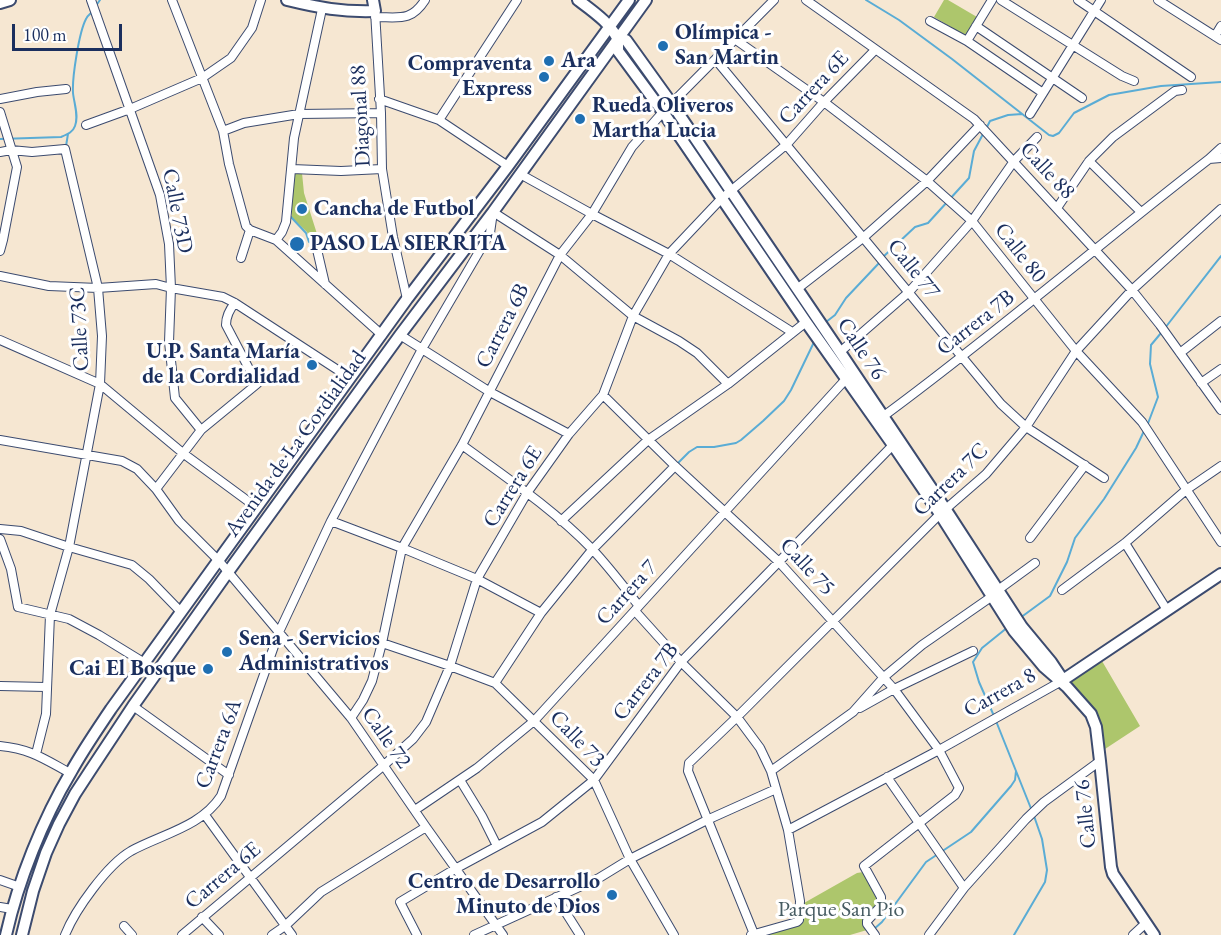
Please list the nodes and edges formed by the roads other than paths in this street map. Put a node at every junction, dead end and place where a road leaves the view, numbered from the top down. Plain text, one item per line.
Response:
1 (10, 0) edge
2 (172, 0) edge
3 (261, 0) edge
4 (287, 0) edge
5 (424, 0) edge
6 (517, 0) edge
7 (578, 0) edge
8 (630, 0) edge
9 (646, 0) edge
10 (774, 0) edge
11 (806, 0) edge
12 (992, 0) edge
13 (1001, 0) edge
14 (1078, 0) edge
15 (1101, 0) edge
16 (1158, 0) edge
17 (92, 2) edge
18 (0, 3) edge
19 (322, 9) junction
20 (374, 9) edge
21 (1095, 10) junction
22 (930, 21) dead end
23 (976, 26) junction
24 (1221, 26) edge
25 (610, 28) junction
26 (1218, 38) edge
27 (618, 39) junction
28 (736, 40) junction
29 (967, 41) junction
30 (1073, 45) junction
31 (875, 50) junction
32 (716, 60) junction
33 (627, 64) junction
34 (597, 69) junction
35 (1191, 76) dead end
36 (202, 78) junction
37 (1053, 78) junction
38 (1134, 81) dead end
39 (66, 89) dead end
40 (1182, 90) dead end
41 (1043, 93) junction
42 (1082, 98) dead end
43 (0, 99) edge
44 (379, 99) junction
45 (824, 102) junction
46 (672, 104) junction
47 (130, 110) junction
48 (0, 112) edge
49 (381, 112) junction
50 (663, 112) junction
51 (299, 114) junction
52 (1030, 114) dead end
53 (439, 120) junction
54 (86, 125) dead end
55 (980, 125) junction
56 (223, 131) junction
57 (1037, 137) dead end
58 (9, 142) junction
59 (787, 144) junction
60 (1221, 148) edge
61 (0, 152) edge
62 (1221, 158) edge
63 (1209, 159) junction
64 (1014, 161) junction
65 (1089, 161) junction
66 (508, 166) junction
67 (292, 169) junction
68 (382, 169) junction
69 (520, 174) junction
70 (927, 181) junction
71 (726, 195) junction
72 (1057, 208) junction
73 (1221, 209) edge
74 (493, 212) junction
75 (1141, 212) junction
76 (592, 214) junction
77 (972, 221) junction
78 (250, 230) junction
79 (864, 237) junction
80 (276, 240) junction
81 (315, 241) dead end
82 (1095, 249) junction
83 (0, 251) edge
84 (669, 254) junction
85 (560, 255) junction
86 (241, 258) dead end
87 (0, 276) edge
88 (326, 285) junction
89 (98, 288) junction
90 (171, 288) junction
91 (797, 290) junction
92 (1132, 290) junction
93 (909, 292) junction
94 (407, 299) junction
95 (1034, 300) junction
96 (235, 303) junction
97 (633, 316) junction
98 (1221, 321) edge
99 (806, 322) junction
100 (792, 332) junction
101 (382, 335) junction
102 (400, 335) junction
103 (0, 340) edge
104 (422, 349) junction
105 (1076, 351) junction
106 (840, 352) junction
107 (1180, 353) junction
108 (962, 357) junction
109 (1221, 369) edge
110 (350, 378) junction
111 (846, 379) junction
112 (1202, 383) junction
113 (100, 384) junction
114 (728, 384) junction
115 (490, 392) junction
116 (603, 395) junction
117 (1221, 410) edge
118 (879, 419) junction
119 (1026, 428) junction
120 (201, 430) junction
121 (569, 434) junction
122 (0, 440) edge
123 (648, 440) junction
124 (462, 445) junction
125 (893, 445) junction
126 (86, 454) junction
127 (184, 454) junction
128 (1085, 465) junction
129 (675, 466) junction
130 (1221, 466) edge
131 (1104, 478) dead end
132 (156, 489) junction
133 (1186, 490) junction
134 (527, 493) junction
135 (256, 507) junction
136 (725, 512) junction
137 (943, 512) junction
138 (331, 521) junction
139 (561, 521) junction
140 (0, 529) edge
141 (1030, 538) dead end
142 (0, 539) edge
143 (1221, 542) edge
144 (1125, 543) junction
145 (69, 547) junction
146 (402, 548) junction
147 (592, 550) junction
148 (219, 561) junction
149 (779, 562) junction
150 (1035, 563) dead end
151 (228, 572) junction
152 (1221, 574) edge
153 (477, 579) junction
154 (1062, 590) dead end
155 (994, 593) junction
156 (637, 608) junction
157 (1167, 610) junction
158 (181, 612) junction
159 (541, 613) junction
160 (50, 615) junction
161 (833, 621) junction
162 (279, 632) junction
163 (382, 643) junction
164 (973, 651) dead end
165 (143, 662) junction
166 (681, 662) junction
167 (450, 666) junction
168 (884, 677) junction
169 (495, 683) junction
170 (1063, 683) junction
171 (0, 686) edge
172 (46, 687) junction
173 (894, 689) junction
174 (133, 706) junction
175 (853, 712) junction
176 (737, 717) junction
177 (351, 718) junction
178 (534, 721) junction
179 (0, 746) edge
180 (939, 750) junction
181 (36, 754) junction
182 (1100, 761) junction
183 (383, 766) junction
184 (771, 771) junction
185 (70, 773) junction
186 (229, 775) junction
187 (887, 777) junction
188 (460, 780) junction
189 (594, 780) junction
190 (776, 789) junction
191 (415, 810) junction
192 (205, 815) junction
193 (707, 820) junction
194 (919, 822) junction
195 (426, 828) junction
196 (789, 830) junction
197 (497, 846) junction
198 (630, 859) junction
199 (455, 869) junction
200 (250, 877) junction
201 (0, 880) edge
202 (20, 887) junction
203 (964, 888) junction
204 (556, 897) junction
205 (0, 907) edge
206 (12, 909) junction
207 (202, 917) junction
208 (1146, 923) junction
209 (495, 925) junction
210 (124, 926) dead end
211 (285, 926) junction
212 (872, 930) edge
213 (673, 934) edge
214 (752, 934) edge
215 (6, 935) edge
216 (22, 935) edge
217 (65, 935) edge
218 (132, 935) edge
219 (182, 935) edge
220 (219, 935) edge
221 (272, 935) edge
222 (291, 935) edge
223 (417, 935) edge
224 (474, 935) edge
225 (503, 935) edge
226 (580, 935) edge
227 (929, 935) edge
228 (1133, 935) edge
229 (1155, 935) edge

1 - 18 main road
2 - 36 street
3 - 36 street
4 - 19 main road
5 - 20 street
6 - 53 street
7 - 25 main road, Calle 76
8 - 25 main road, Avenida de La Cordialidad
9 - 27 main road, Avenida de La Cordialidad
10 - 28 street, Carrera 6B
11 - 31 street, Calle 88
12 - 23 street
13 - 30 street
14 - 21 street
15 - 21 street
16 - 26 street
17 - 47 street, Calle 73D
19 - 20 main road
19 - 51 street
20 - 44 street, Diagonal 88
21 - 30 street
21 - 35 street
22 - 29 street
23 - 29 street
23 - 37 street
24 - 26 street
25 - 27 main road, Calle 76
25 - 66 main road, Avenida de La Cordialidad
27 - 33 main road, Calle 76
27 - 34 main road, Avenida de La Cordialidad
27 - 46 main road, Calle 76
28 - 32 street, Carrera 6B
28 - 45 street, Calle 80
29 - 41 street
30 - 37 street
30 - 38 street
31 - 45 street, Carrera 6E
31 - 55 street, Calle 88
32 - 46 street, Carrera 6B
32 - 59 street, Calle 77
33 - 34 main road
33 - 50 main road, Calle 76
34 - 69 main road, Avenida de La Cordialidad
36 - 47 street
36 - 56 street
37 - 41 street
37 - 42 street
39 - 43 street
40 - 65 street
41 - 52 street
44 - 49 street, Diagonal 88
44 - 53 street
45 - 59 street, Carrera 6E
45 - 70 street, Calle 80
46 - 50 street, Carrera 6B
46 - 71 main road, Calle 76
47 - 54 street
47 - 90 street, Calle 73D
48 - 58 street
49 - 51 street
49 - 68 street, Diagonal 88
50 - 71 main road, Calle 76
50 - 76 street, Carrera 6B
51 - 56 street
51 - 67 street
53 - 66 street
55 - 64 street, Calle 88
55 - 70 street
56 - 78 street
57 - 64 street
58 - 61 street
58 - 83 street
58 - 89 street, Calle 73C
59 - 71 street, Carrera 6E
59 - 79 street, Calle 77
60 - 63 street, Carrera 7B
62 - 63 street
63 - 75 street, Carrera 7B
64 - 72 street, Calle 88
64 - 77 street
65 - 72 street
65 - 75 street
66 - 94 main road, Avenida de La Cordialidad
67 - 68 street
67 - 80 street
68 - 94 street, Diagonal 88
69 - 74 main road, Avenida de La Cordialidad
69 - 76 street
70 - 77 street, Calle 80
70 - 79 street
71 - 84 street, Carrera 6E
71 - 91 main road, Calle 76
71 - 99 main road, Calle 76
72 - 82 street, Calle 88
73 - 92 street, Carrera 7C
74 - 85 street
74 - 102 main road, Avenida de La Cordialidad
74 - 104 street, Carrera 6A
75 - 82 street, Carrera 7B
76 - 84 street
76 - 85 street, Carrera 6B
77 - 93 street
77 - 95 street, Calle 80
78 - 80 street
78 - 86 street
79 - 91 street
79 - 93 street, Calle 77
80 - 88 street
81 - 88 street
82 - 92 street, Calle 88
82 - 95 street, Carrera 7B
84 - 97 street, Carrera 6E
84 - 100 street
85 - 97 street
85 - 115 street, Carrera 6B
87 - 89 street
88 - 101 street
89 - 90 street
89 - 113 street, Calle 73C
90 - 96 street
90 - 120 street, Calle 73D
91 - 106 main road, Calle 76
92 - 105 street, Carrera 7C
92 - 107 street, Calle 88
93 - 106 street
93 - 108 street, Calle 77
94 - 101 main road, Avenida de La Cordialidad
95 - 105 street, Calle 80
95 - 108 street, Carrera 7B
96 - 110 street
96 - 120 street
97 - 114 street
97 - 116 street, Carrera 6E
98 - 107 street
99 - 100 street
99 - 111 main road, Calle 76
100 - 114 street
101 - 110 main road, Avenida de La Cordialidad
102 - 104 street
102 - 151 main road, Avenida de La Cordialidad
103 - 113 street
104 - 115 street
104 - 138 street, Carrera 6A
105 - 119 street, Carrera 7C
105 - 133 street, Calle 80
106 - 118 main road, Calle 76
107 - 112 street, Calle 88
108 - 118 street, Carrera 7B
108 - 119 street, Calle 77
109 - 112 street
110 - 135 main road, Avenida de La Cordialidad
111 - 118 main road, Calle 76
111 - 136 street, Carrera 7
112 - 117 street, Calle 88
113 - 126 street
113 - 127 street, Calle 73C
114 - 123 street
115 - 121 street
115 - 124 street, Carrera 6B
116 - 121 street, Carrera 6E
116 - 123 street, Calle 75
118 - 125 main road, Calle 76
118 - 137 main road, Calle 76
119 - 128 street, Calle 77
119 - 137 street, Carrera 7C
120 - 127 street
121 - 134 street, Carrera 6E
122 - 126 street, Calle 72
123 - 129 street, Calle 75
123 - 139 street
124 - 134 street
124 - 146 street, Carrera 6B
125 - 137 main road, Calle 76
125 - 149 street, Carrera 7B
126 - 132 street, Calle 72
126 - 145 street
127 - 132 street
127 - 135 street, Calle 73C
128 - 131 street, Calle 77
128 - 141 street
129 - 136 street, Calle 75
129 - 147 street
130 - 133 street
132 - 148 street, Calle 72
133 - 143 street, Calle 80
133 - 144 street
134 - 139 street
134 - 153 street, Carrera 6E
135 - 148 main road, Avenida de La Cordialidad
136 - 149 street, Calle 75
136 - 156 street, Carrera 7
137 - 155 main road, Calle 76
137 - 161 street, Carrera 7C
138 - 146 street
138 - 162 street, Carrera 6A
139 - 147 street
140 - 145 street
142 - 160 street
144 - 154 street
144 - 157 street
145 - 158 street
145 - 160 street
146 - 153 street
146 - 163 street, Carrera 6B
147 - 156 street
147 - 159 street
148 - 151 street, Calle 72
148 - 158 main road, Avenida de La Cordialidad
149 - 161 street, Calle 75
149 - 166 street, Carrera 7B
150 - 155 street
151 - 162 street, Calle 72
151 - 174 main road, Avenida de La Cordialidad
152 - 157 main road, Carrera 8
153 - 159 street
153 - 167 street, Carrera 6E
155 - 168 street
155 - 170 main road, Calle 76
156 - 166 street
156 - 178 street, Carrera 7
157 - 170 main road, Carrera 8
158 - 165 main road, Avenida de La Cordialidad
159 - 169 street
160 - 165 street
160 - 172 street
161 - 168 street, Calle 75
161 - 176 street, Carrera 7C
162 - 177 street, Calle 72
162 - 186 street, Carrera 6A
163 - 167 street, Calle 73
163 - 177 street, Carrera 6B
164 - 173 street
165 - 185 main road, Avenida de La Cordialidad
166 - 176 street
166 - 189 street, Carrera 7B
167 - 169 street, Calle 73
167 - 183 street, Carrera 6E
168 - 173 street, Calle 75
168 - 175 street
169 - 178 street, Calle 73
170 - 180 street, Carrera 8
170 - 182 main road, Calle 76
171 - 172 street
172 - 181 street
173 - 175 street
173 - 180 street, Calle 75
174 - 186 street
174 - 216 main road, Avenida de La Cordialidad
175 - 184 street
176 - 184 street
176 - 193 street, Carrera 7C
177 - 183 street, Calle 72
178 - 188 street, Carrera 7
178 - 189 street, Calle 73
179 - 181 street
180 - 187 street, Carrera 8
180 - 194 street, Calle 75
181 - 185 street
182 - 203 street
182 - 208 main road, Calle 76
183 - 191 street, Calle 72
183 - 200 street, Carrera 6E
184 - 190 street
185 - 202 main road, Avenida de La Cordialidad
186 - 192 street, Carrera 6A
187 - 194 street
187 - 196 street, Carrera 8
188 - 191 street, Carrera 7
188 - 197 street
189 - 197 street, Carrera 7B
189 - 198 street, Calle 73
190 - 193 street
190 - 196 street
191 - 195 street, Calle 72
192 - 200 street
192 - 217 street, Carrera 6A
193 - 198 street
193 - 214 street
194 - 203 street
194 - 212 street
195 - 199 street, Calle 72
195 - 211 street
196 - 214 street
197 - 199 street, Carrera 7B
198 - 204 street
198 - 213 street, Calle 73
199 - 209 street, Calle 72
199 - 223 street, Carrera 7B
200 - 207 street, Carrera 6E
200 - 211 street
201 - 202 street
202 - 206 main road, Avenida de La Cordialidad
203 - 227 street
204 - 209 street
204 - 226 street
205 - 206 street
206 - 215 main road, Avenida de La Cordialidad
207 - 219 street, Carrera 6E
207 - 220 street
208 - 228 street
208 - 229 main road, Calle 76
209 - 224 street
209 - 225 street, Calle 72
210 - 218 street
211 - 221 street
211 - 222 street

